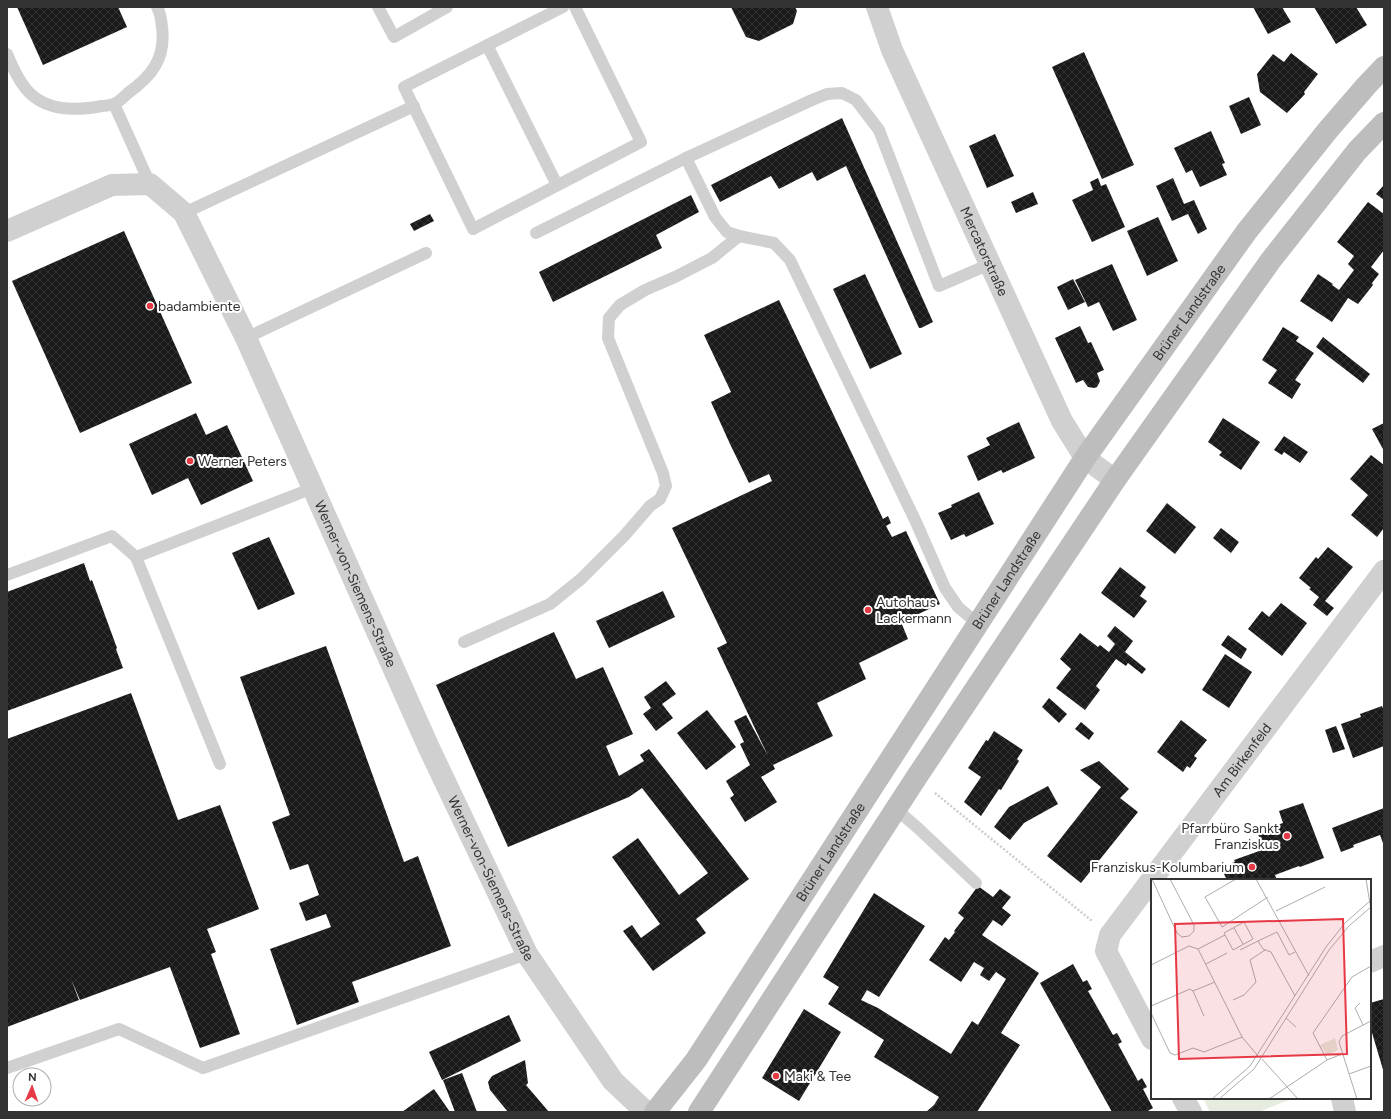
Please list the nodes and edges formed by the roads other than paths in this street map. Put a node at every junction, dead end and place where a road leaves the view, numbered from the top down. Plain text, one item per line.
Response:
1 (157, 7) edge
2 (378, 7) edge
3 (447, 7) edge
4 (563, 7) edge
5 (575, 7) edge
6 (877, 7) edge
7 (487, 45) junction
8 (7, 54) edge
9 (1384, 68) edge
10 (114, 104) junction
11 (414, 106) junction
12 (1384, 122) edge
13 (686, 158) junction
14 (150, 184) junction
15 (558, 185) junction
16 (184, 213) junction
17 (7, 231) edge
18 (536, 234) dead end
19 (739, 236) junction
20 (426, 253) dead end
21 (990, 264) junction
22 (246, 338) junction
23 (1085, 458) junction
24 (1115, 480) junction
25 (313, 488) junction
26 (136, 557) junction
27 (1384, 571) edge
28 (7, 575) edge
29 (978, 624) junction
30 (464, 642) dead end
31 (220, 764) dead end
32 (896, 809) junction
33 (1155, 879) edge
34 (976, 883) dead end
35 (1151, 885) edge
36 (527, 954) junction
37 (1384, 956) edge
38 (1371, 962) edge
39 (1151, 1037) edge
40 (7, 1068) edge
41 (1184, 1099) edge
42 (1342, 1099) edge
43 (646, 1112) edge
44 (655, 1112) edge
45 (698, 1112) edge
46 (1191, 1112) edge
47 (1345, 1112) edge

1 - 10 lane
2 - 3 lane
4 - 7 lane
5 - 15 lane
6 - 21 street, Mercatorstraße
7 - 11 lane
7 - 15 lane
8 - 10 lane
9 - 23 main road, Brüner Landstraße
10 - 14 lane
11 - 15 lane
11 - 16 lane
12 - 24 main road
13 - 18 lane
13 - 19 lane
13 - 21 lane
14 - 16 street, Werner-von-Siemens-Straße
14 - 17 street
16 - 22 street, Werner-von-Siemens-Straße
19 - 29 lane
19 - 30 lane
20 - 22 lane
21 - 23 street, Mercatorstraße
22 - 25 street, Werner-von-Siemens-Straße
23 - 24 street, Mercatorstraße
23 - 29 main road, Brüner Landstraße
24 - 32 main road
25 - 26 lane
25 - 36 street, Werner-von-Siemens-Straße
26 - 28 lane
26 - 31 lane
27 - 33 street, Am Birkenfeld
29 - 44 main road, Brüner Landstraße
32 - 34 lane
32 - 45 main road
35 - 39 street, Am Birkenfeld
36 - 40 lane
36 - 43 street, Werner-von-Siemens-Straße
37 - 38 street
41 - 46 street
42 - 47 street

